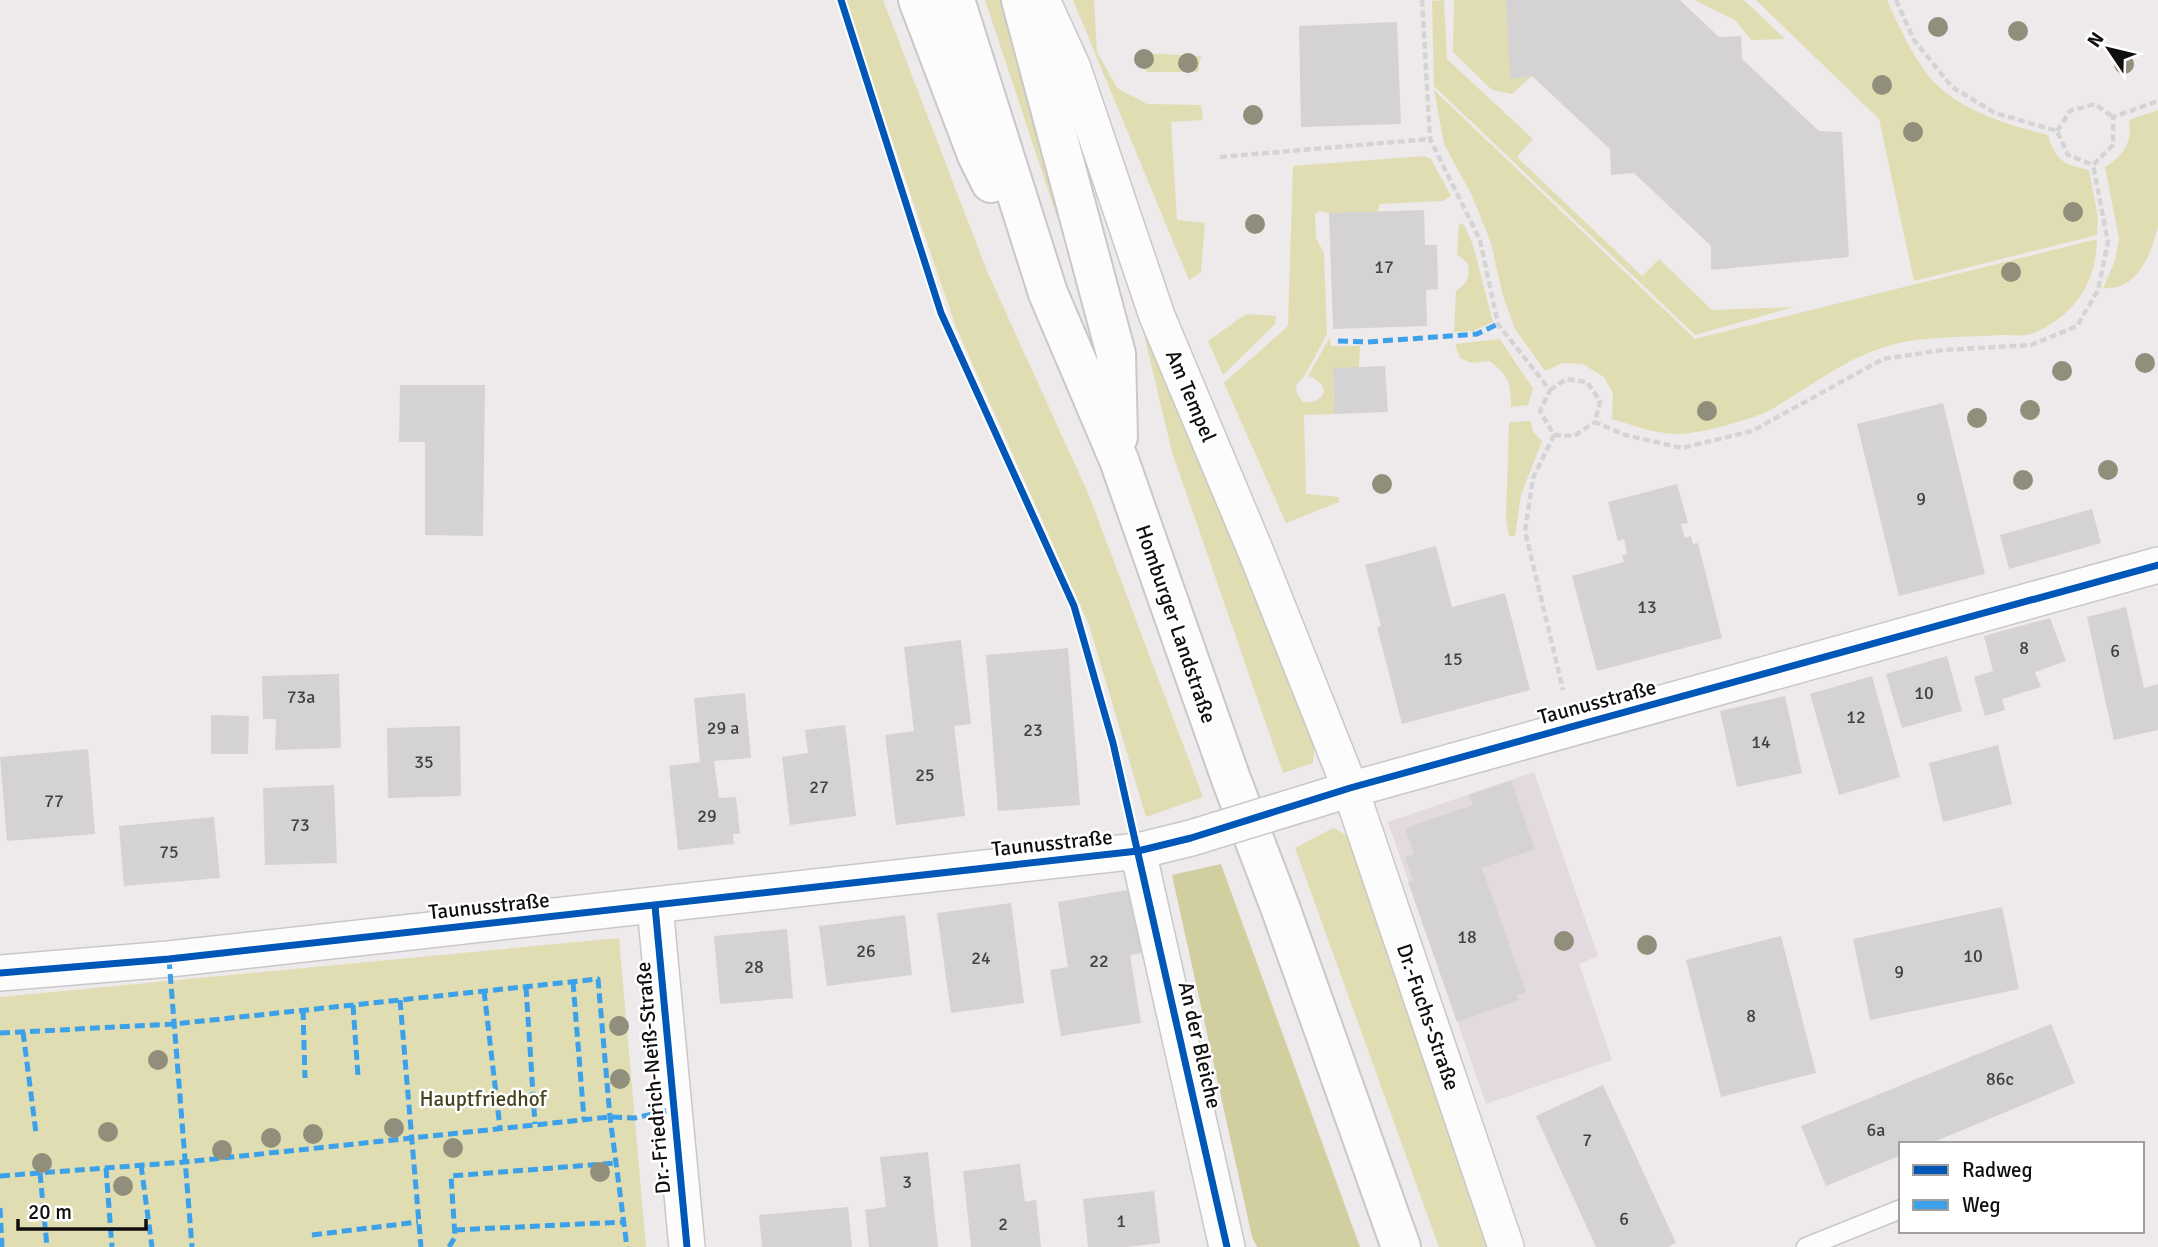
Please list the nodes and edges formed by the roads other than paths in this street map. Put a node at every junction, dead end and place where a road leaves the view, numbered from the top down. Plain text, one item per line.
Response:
1 (918, 0) edge
2 (955, 0) edge
3 (1021, 0) edge
4 (1042, 0) edge
5 (1048, 293) junction
6 (1119, 460) junction
7 (2158, 565) edge
8 (1339, 792) junction
9 (1138, 851) junction
10 (655, 906) junction
11 (0, 973) edge
12 (1899, 1210) edge
13 (687, 1247) edge
14 (1227, 1247) edge
15 (1401, 1247) edge
16 (1506, 1247) edge
17 (1806, 1247) edge

1 - 5 street
2 - 5 street, Homburger Landstraße
3 - 6 street
4 - 8 street, Am Tempel
5 - 6 street, Homburger Landstraße
6 - 15 street, Homburger Landstraße
7 - 8 street, Taunusstraße
8 - 9 street, Taunusstraße, bridge
8 - 16 street, Dr.-Fuchs-Straße
9 - 10 street, Taunusstraße
9 - 14 street, An der Bleiche
10 - 11 street, Taunusstraße
10 - 13 street, Dr.-Friedrich-Neiß-Straße
12 - 17 lane

